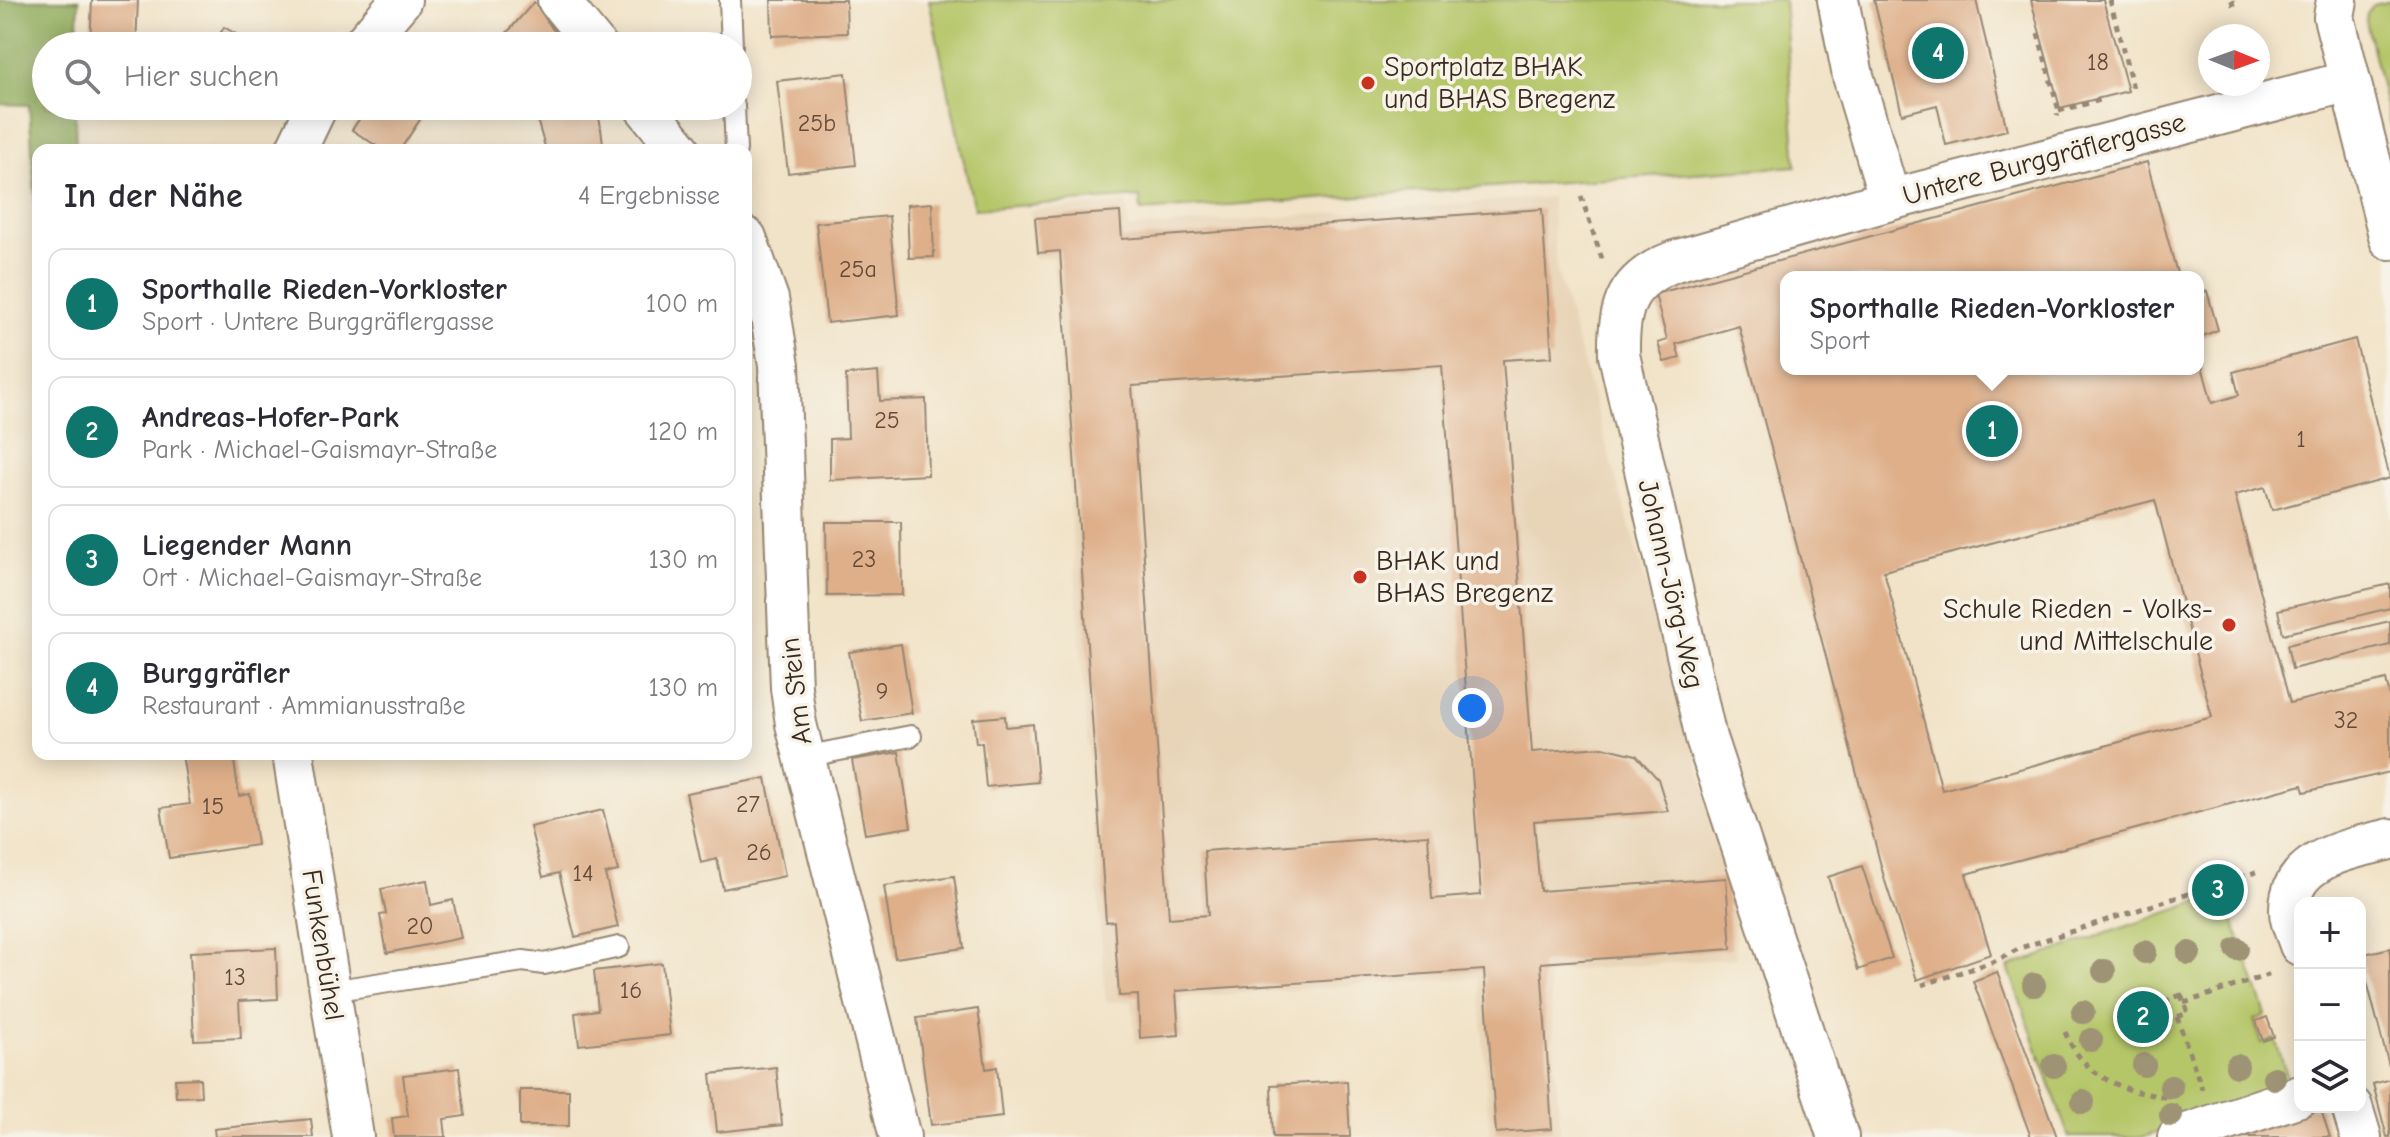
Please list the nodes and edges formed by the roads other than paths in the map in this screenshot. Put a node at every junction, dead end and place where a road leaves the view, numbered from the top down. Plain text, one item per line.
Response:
1 (401, 0) edge
2 (558, 0) edge
3 (730, 0) edge
4 (1838, 0) edge
5 (2337, 0) edge
6 (374, 32) edge
7 (584, 32) edge
8 (731, 32) edge
9 (2350, 81) junction
10 (310, 120) edge
11 (655, 120) edge
12 (735, 120) edge
13 (299, 144) edge
14 (675, 144) edge
15 (736, 144) edge
16 (1890, 200) junction
17 (2390, 239) edge
18 (752, 255) edge
19 (911, 736) dead end
20 (804, 757) junction
21 (294, 760) edge
22 (2390, 839) edge
23 (619, 947) dead end
24 (2293, 957) edge
25 (331, 991) junction
26 (2294, 1097) edge
27 (2354, 1113) edge
28 (2177, 1118) edge
29 (353, 1137) edge
30 (900, 1137) edge
31 (1838, 1137) edge
32 (2361, 1137) edge

1 - 6 street
2 - 7 street
3 - 8 lane
4 - 16 street
5 - 9 street
9 - 16 street, Untere Burggräflergasse
9 - 17 street
10 - 13 street
11 - 14 street
12 - 15 lane
16 - 31 street, Johann-Jörg-Weg
18 - 20 street, Am Stein
19 - 20 lane
20 - 30 street, Am Stein
21 - 25 street, Funkenbühel
22 - 24 street
23 - 25 lane
25 - 29 street, Funkenbühel
26 - 28 street
27 - 32 street

